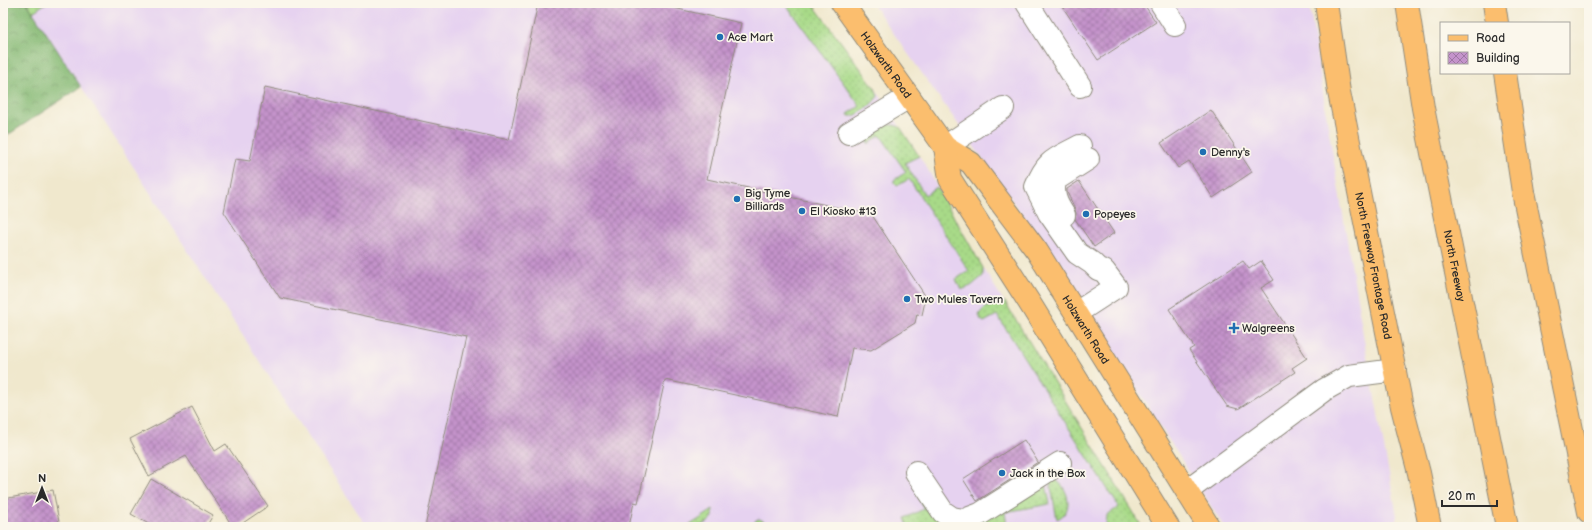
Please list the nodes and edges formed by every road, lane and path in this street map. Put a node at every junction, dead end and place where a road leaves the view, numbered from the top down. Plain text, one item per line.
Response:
1 (842, 3) edge
2 (1027, 3) edge
3 (1161, 3) edge
4 (1326, 3) edge
5 (1407, 3) edge
6 (1494, 3) edge
7 (1497, 22) edge
8 (1175, 26) dead end
9 (1505, 74) edge
10 (1080, 86) dead end
11 (909, 97) junction
12 (1003, 108) dead end
13 (849, 133) dead end
14 (945, 147) junction
15 (1084, 152) dead end
16 (1076, 313) junction
17 (1395, 370) junction
18 (1060, 463) dead end
19 (916, 472) dead end
20 (1187, 491) junction
21 (1588, 509) edge
22 (1160, 521) edge
23 (1506, 521) edge
24 (1429, 526) edge
25 (1209, 527) edge

1 - 11 main road, Holzwarth Road
2 - 10 lane
3 - 8 lane
4 - 17 main road, North Freeway Frontage Road
5 - 23 main road, North Freeway
6 - 7 main road
9 - 21 main road
11 - 13 lane
11 - 14 main road, Holzwarth Road
12 - 14 lane
14 - 16 main road, Holzwarth Road
14 - 22 main road, Holzwarth Road
15 - 16 lane
16 - 20 main road, Holzwarth Road
17 - 20 lane
17 - 24 main road, North Freeway Frontage Road
18 - 19 lane
20 - 25 main road, Holzwarth Road

